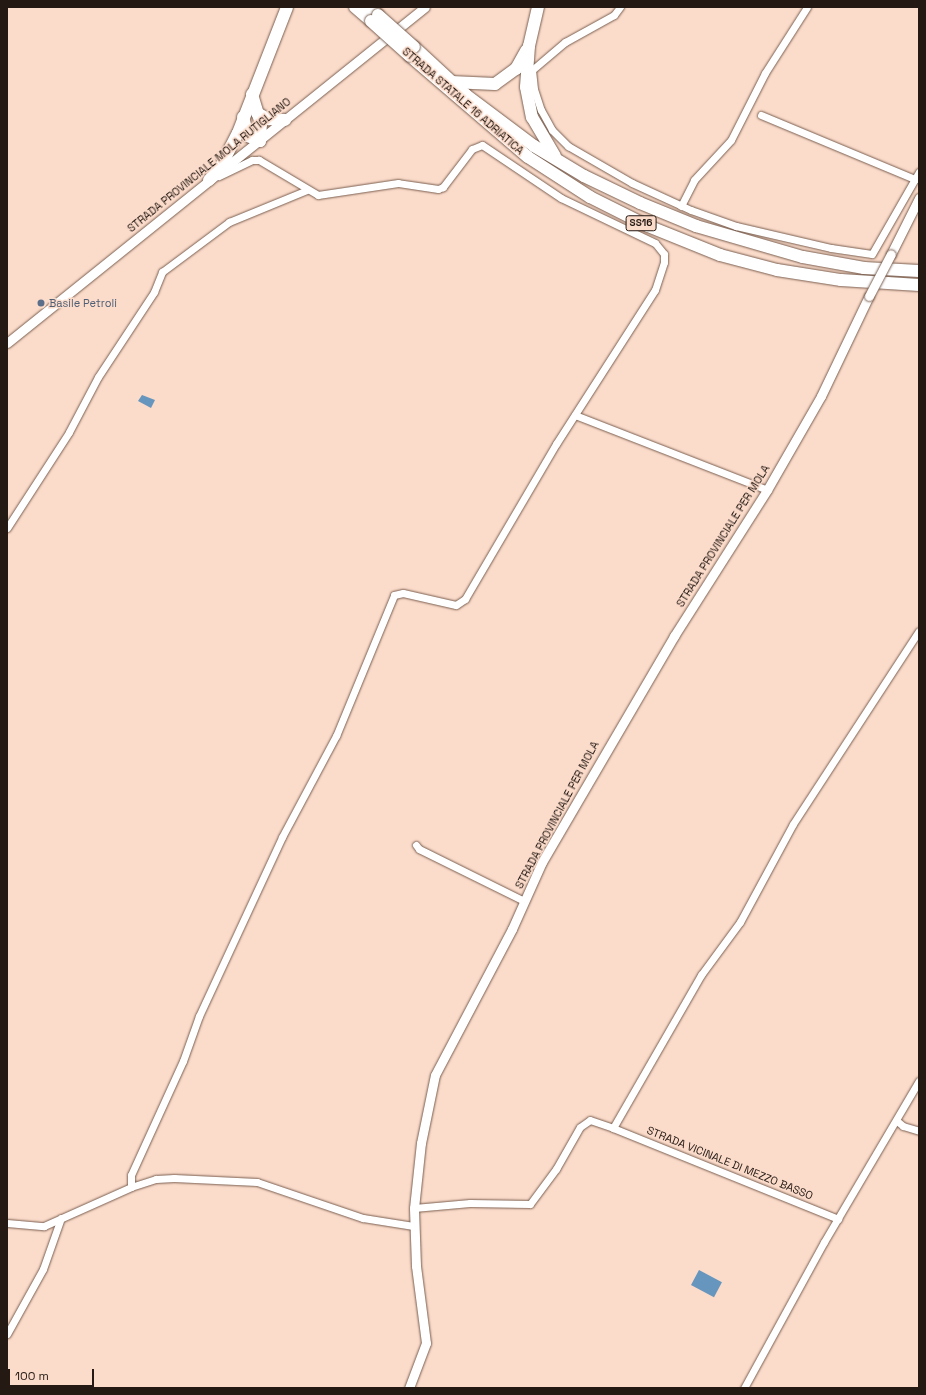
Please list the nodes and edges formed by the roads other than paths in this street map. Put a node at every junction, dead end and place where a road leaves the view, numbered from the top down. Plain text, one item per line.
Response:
1 (355, 7) edge
2 (425, 7) edge
3 (538, 7) edge
4 (620, 7) edge
5 (808, 7) edge
6 (288, 8) edge
7 (373, 14) edge
8 (529, 46) junction
9 (412, 52) junction
10 (451, 82) junction
11 (252, 94) junction
12 (257, 113) junction
13 (761, 115) dead end
14 (243, 116) junction
15 (285, 120) junction
16 (260, 141) junction
17 (558, 160) junction
18 (917, 176) edge
19 (209, 180) junction
20 (307, 190) junction
21 (919, 198) edge
22 (681, 206) junction
23 (919, 270) edge
24 (919, 285) edge
25 (7, 343) edge
26 (575, 415) junction
27 (767, 490) junction
28 (7, 528) edge
29 (919, 631) edge
30 (416, 845) dead end
31 (524, 901) junction
32 (919, 1081) edge
33 (897, 1121) junction
34 (613, 1128) junction
35 (919, 1130) edge
36 (131, 1187) junction
37 (414, 1208) junction
38 (61, 1218) junction
39 (838, 1219) junction
40 (7, 1223) edge
41 (414, 1226) junction
42 (7, 1334) edge
43 (409, 1388) edge
44 (744, 1388) edge

1 - 7 highway, STRADA STATALE 16 ADRIATICA / SS16
2 - 15 street, STRADA PROVINCIALE MOLA RUTIGLIANO
3 - 8 highway
4 - 22 street
5 - 22 street
6 - 11 highway
7 - 9 highway, STRADA STATALE 16 ADRIATICA / SS16, bridge
8 - 10 highway
8 - 17 highway
9 - 10 highway, STRADA STATALE 16 ADRIATICA / SS16
9 - 24 highway, STRADA STATALE 16 ADRIATICA / SS16
10 - 17 highway, STRADA STATALE 16 ADRIATICA / SS16
11 - 12 highway
11 - 14 highway
12 - 15 highway
12 - 16 highway
13 - 18 street
14 - 16 highway
14 - 19 highway
15 - 16 street, STRADA PROVINCIALE MOLA RUTIGLIANO
16 - 19 street, STRADA PROVINCIALE MOLA RUTIGLIANO
17 - 23 highway, STRADA STATALE 16 ADRIATICA / SS16
18 - 22 street
19 - 20 street
19 - 25 street, STRADA PROVINCIALE MOLA RUTIGLIANO
20 - 26 street
20 - 28 street
21 - 27 street, STRADA PROVINCIALE PER MOLA, bridge
26 - 27 street
26 - 36 street
27 - 31 street, STRADA PROVINCIALE PER MOLA
29 - 34 street
30 - 31 street
31 - 37 street, STRADA PROVINCIALE PER MOLA
32 - 33 street
33 - 35 street
33 - 39 street
34 - 37 street, STRADA VICINALE DI MEZZO BASSO
34 - 39 street, STRADA VICINALE DI MEZZO BASSO
36 - 38 street
36 - 41 street
37 - 41 street, STRADA PROVINCIALE PER MOLA
38 - 40 street
38 - 42 street
39 - 44 street
41 - 43 street, STRADA PROVINCIALE PER MOLA

